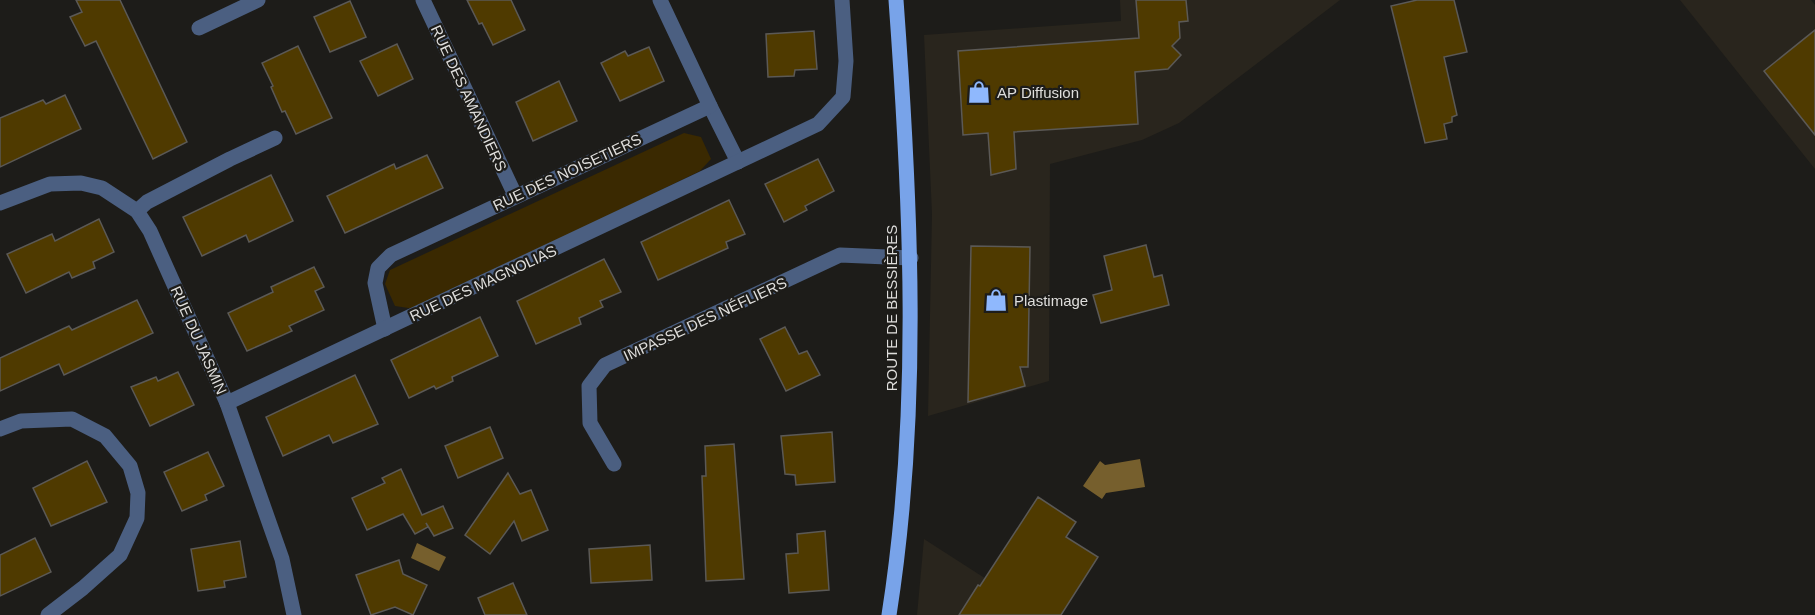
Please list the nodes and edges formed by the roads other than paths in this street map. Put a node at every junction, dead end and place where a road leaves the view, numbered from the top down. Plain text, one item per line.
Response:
1 (258, 0) edge
2 (423, 0) edge
3 (660, 0) edge
4 (842, 0) edge
5 (896, 0) edge
6 (199, 28) dead end
7 (710, 106) junction
8 (275, 138) dead end
9 (738, 162) junction
10 (515, 195) junction
11 (0, 202) edge
12 (137, 211) junction
13 (911, 258) junction
14 (385, 329) junction
15 (227, 403) junction
16 (0, 429) edge
17 (614, 464) dead end
18 (48, 615) edge
19 (294, 615) edge
20 (889, 615) edge

1 - 6 street
2 - 10 street, RUE DES AMANDIERS
3 - 7 street
4 - 9 street, RUE DES MAGNOLIAS
5 - 13 main road, ROUTE DE BESSIÈRES
7 - 9 street
7 - 10 street, RUE DES NOISETIERS
8 - 12 street
9 - 14 street, RUE DES MAGNOLIAS
10 - 14 street, RUE DES NOISETIERS
11 - 12 street, RUE DU JASMIN
12 - 15 street, RUE DU JASMIN
13 - 17 street, IMPASSE DES NÉFLIERS
13 - 20 main road, ROUTE DE BESSIÈRES
14 - 15 street, RUE DES MAGNOLIAS
15 - 19 street, RUE DU JASMIN
16 - 18 street

